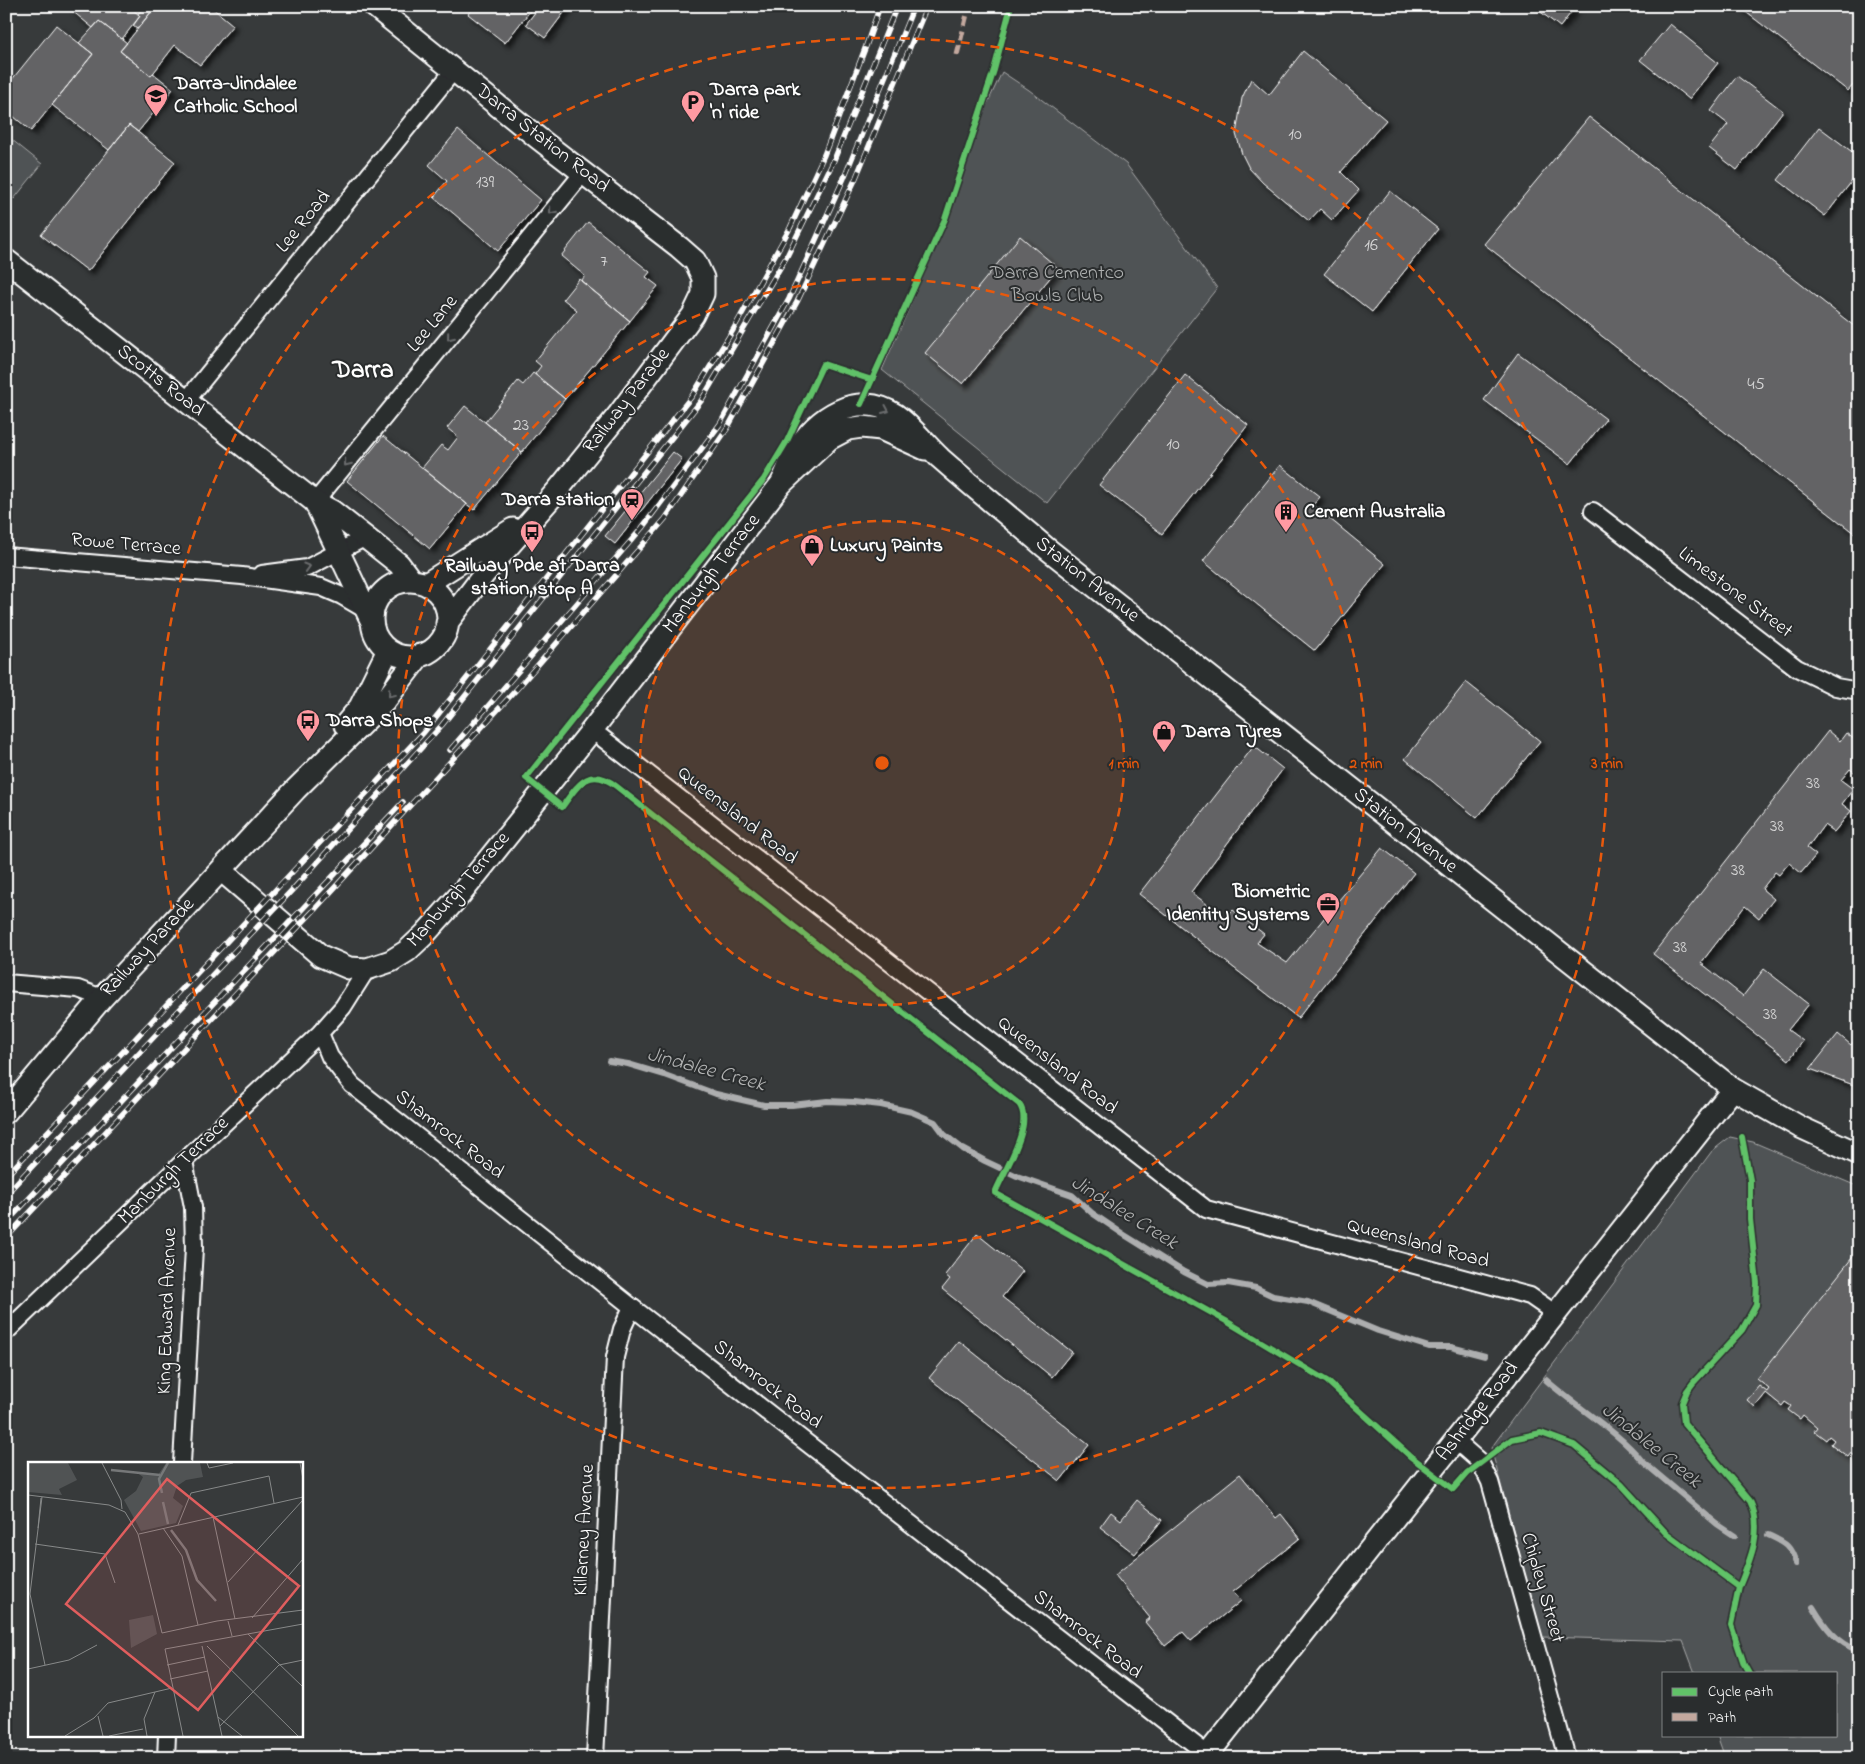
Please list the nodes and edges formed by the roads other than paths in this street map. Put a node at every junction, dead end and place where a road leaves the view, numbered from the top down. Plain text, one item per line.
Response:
1 (376, 7) edge
2 (454, 70) junction
3 (583, 173) junction
4 (6, 260) edge
5 (703, 278) joint
6 (186, 401) junction
7 (824, 419) joint
8 (848, 429) joint
9 (939, 456) junction
10 (781, 484) junction
11 (315, 502) junction
12 (1593, 511) dead end
13 (535, 515) junction
14 (366, 538) junction
15 (339, 552) junction
16 (6, 556) edge
17 (242, 576) junction
18 (418, 582) junction
19 (369, 615) junction
20 (447, 623) junction
21 (388, 650) junction
22 (420, 655) junction
23 (1859, 691) edge
24 (592, 730) junction
25 (296, 789) junction
26 (220, 870) junction
27 (367, 969) junction
28 (6, 983) edge
29 (102, 998) junction
30 (320, 1033) junction
31 (1733, 1089) junction
32 (6, 1112) edge
33 (1859, 1154) edge
34 (184, 1161) junction
35 (632, 1307) junction
36 (1556, 1314) junction
37 (6, 1332) edge
38 (1456, 1441) junction
39 (182, 1462) edge
40 (167, 1736) edge
41 (1206, 1756) edge
42 (166, 1758) edge
43 (595, 1758) edge
44 (1567, 1758) edge

1 - 2 street, Darra Station Road
2 - 3 street, Darra Station Road
2 - 6 street, Lee Road
3 - 5 street, Darra Station Road
3 -> 11 street, Lee Lane
4 - 6 street, Scotts Road
5 - 13 street, Railway Parade
6 - 11 street, Scotts Road
7 -> 9 street, Station Avenue
7 - 10 street, Manburgh Terrace
8 - 9 street, Station Avenue
8 - 10 street, Manburgh Terrace
9 - 31 street, Station Avenue
10 - 24 street, Manburgh Terrace
11 - 14 street, Scotts Road
11 - 15 street, Scotts Road
12 - 23 street, Limestone Street
13 - 18 street, Railway Parade
13 - 20 street, Railway Parade
14 - 15 street, Rowe Terrace
14 - 18 street, Scotts Road
17 -> 15 street, Rowe Terrace
15 - 19 street, Scotts Road
16 - 17 street, Rowe Terrace
17 - 19 street, Rowe Terrace
18 - 19 street
18 - 20 street
19 - 21 street
20 - 22 street
21 - 22 street
21 - 25 street, Railway Parade
22 -> 25 street, Railway Parade
24 - 27 street, Manburgh Terrace
24 - 36 street, Queensland Road
25 - 26 street, Railway Parade
26 - 27 street
26 - 29 street, Railway Parade
27 - 30 street, Manburgh Terrace
28 - 29 street
29 - 32 street, Railway Parade
30 - 34 street, Manburgh Terrace
30 - 35 street, Shamrock Road
31 - 33 street, Station Avenue
31 - 36 street, Ashridge Road
34 - 37 street, Manburgh Terrace
34 - 39 street, King Edward Avenue
35 - 41 street, Shamrock Road
35 - 43 street, Killarney Avenue
36 - 38 street, Ashridge Road
38 - 41 street, Ashridge Road
38 - 44 street, Chipley Street
40 - 42 street

